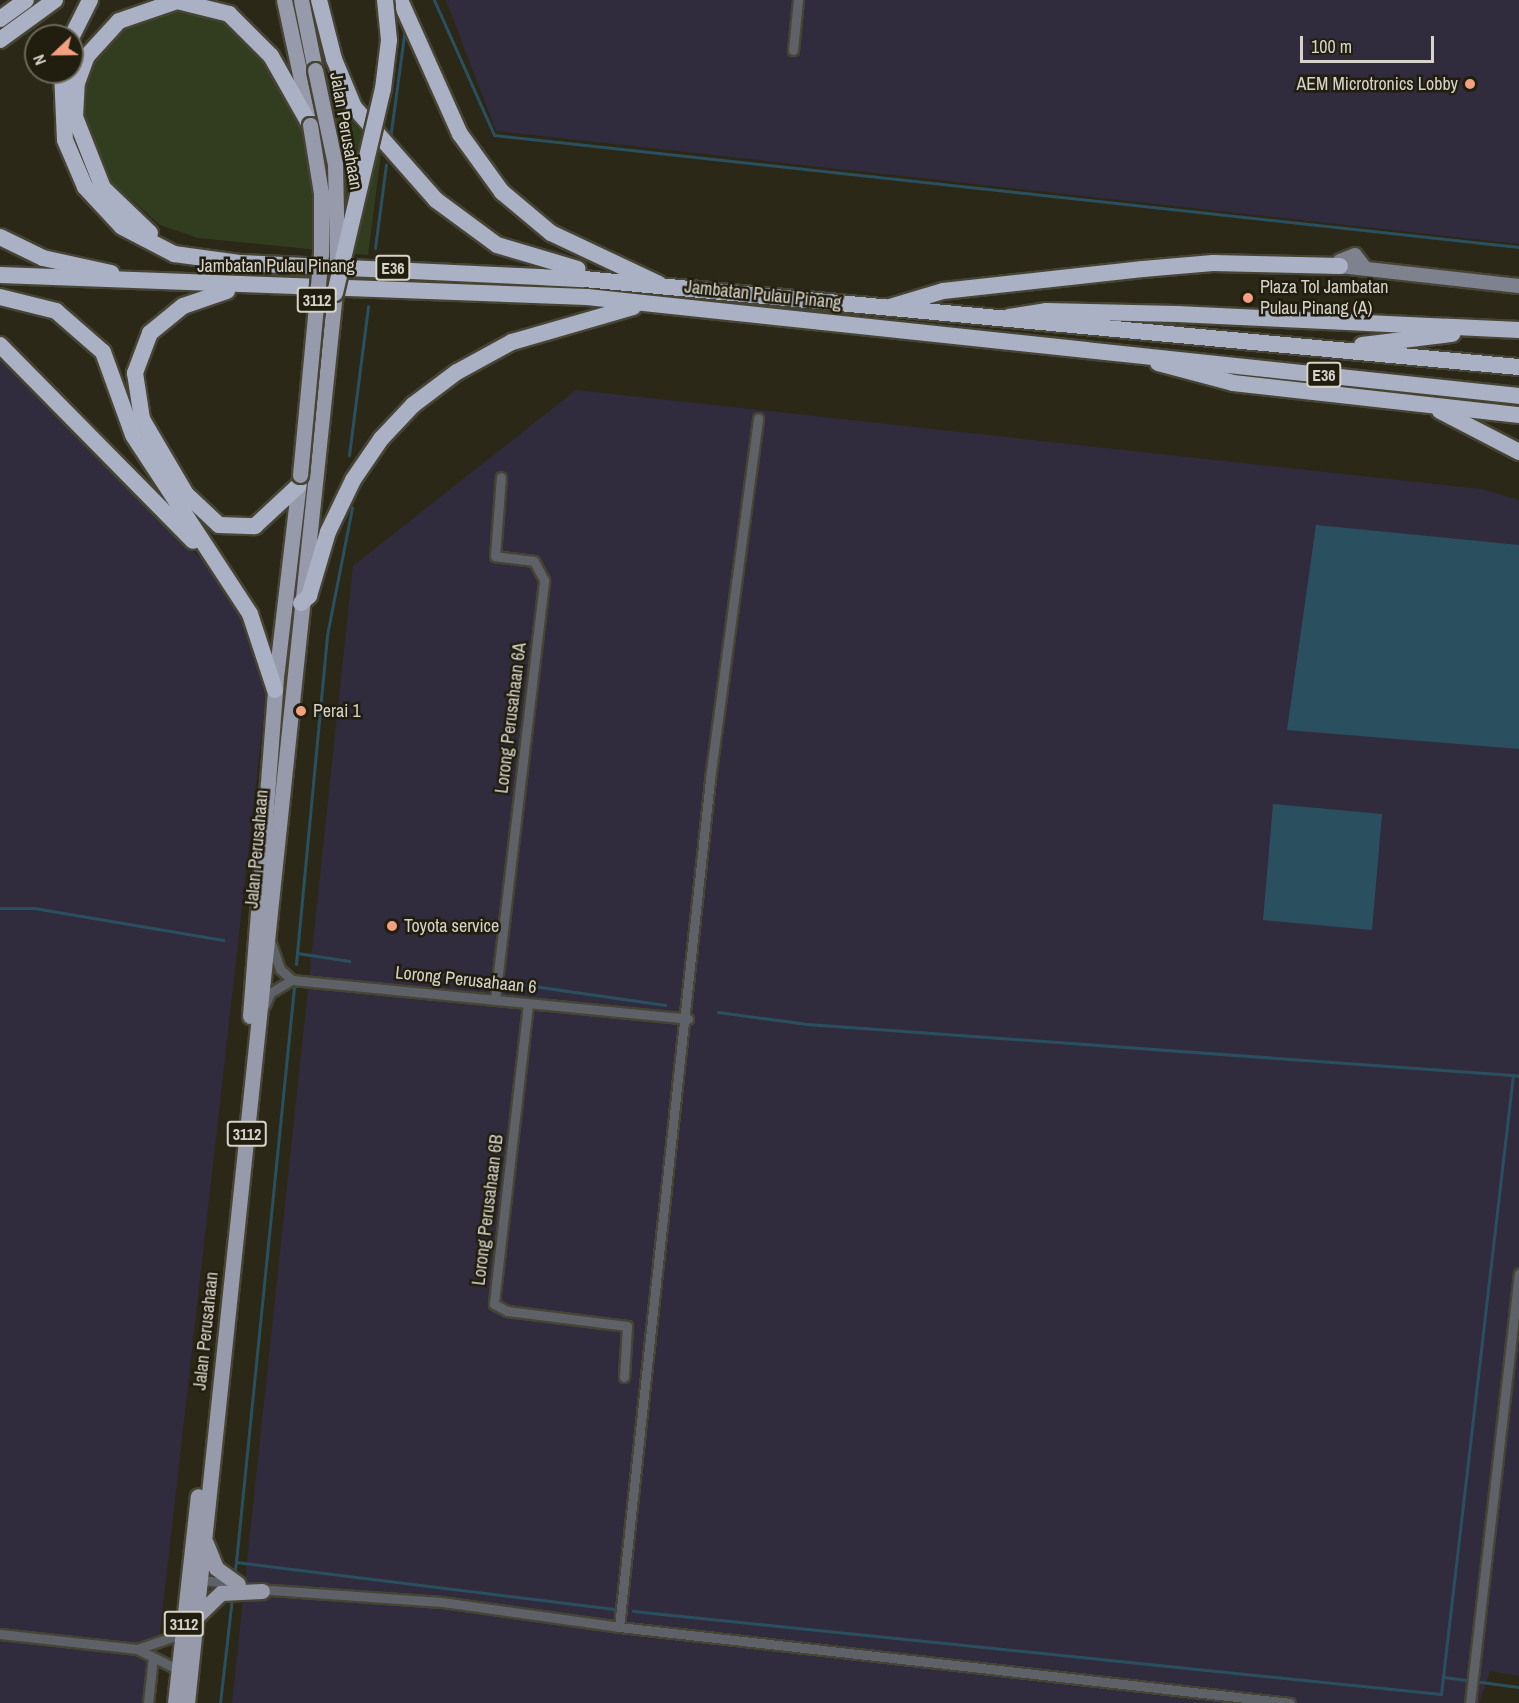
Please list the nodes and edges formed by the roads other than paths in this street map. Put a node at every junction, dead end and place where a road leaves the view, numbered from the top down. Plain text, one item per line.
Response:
1 (26, 0) edge
2 (55, 0) edge
3 (90, 0) edge
4 (284, 0) edge
5 (301, 0) edge
6 (319, 0) edge
7 (385, 0) edge
8 (400, 0) edge
9 (798, 0) edge
10 (0, 19) edge
11 (78, 24) edge
12 (0, 40) edge
13 (794, 50) dead end
14 (63, 84) edge
15 (310, 125) junction
16 (2, 239) edge
17 (195, 256) junction
18 (1340, 266) joint
19 (0, 275) edge
20 (592, 280) junction
21 (161, 284) junction
22 (245, 286) junction
23 (662, 286) junction
24 (1519, 286) edge
25 (335, 293) junction
26 (0, 297) edge
27 (655, 303) junction
28 (883, 309) junction
29 (991, 321) junction
30 (1519, 330) edge
31 (1519, 339) edge
32 (0, 345) edge
33 (1346, 348) junction
34 (1129, 353) junction
35 (1519, 367) edge
36 (1519, 396) edge
37 (1432, 406) junction
38 (1519, 415) edge
39 (758, 418) dead end
40 (1519, 452) edge
41 (501, 477) dead end
42 (299, 481) junction
43 (217, 561) junction
44 (301, 603) junction
45 (275, 690) junction
46 (268, 936) junction
47 (292, 980) junction
48 (495, 999) junction
49 (528, 1004) junction
50 (260, 1018) junction
51 (688, 1019) junction
52 (1519, 1274) edge
53 (624, 1377) dead end
54 (205, 1537) junction
55 (195, 1579) junction
56 (222, 1584) junction
57 (262, 1591) joint
58 (196, 1617) junction
59 (619, 1627) junction
60 (183, 1633) junction
61 (0, 1634) edge
62 (137, 1650) junction
63 (153, 1657) junction
64 (179, 1670) junction
65 (148, 1703) edge
66 (175, 1703) edge
67 (187, 1703) edge
68 (1290, 1703) edge
69 (1470, 1703) edge

1 - 10 highway
2 - 12 highway
3 - 11 highway
4 - 15 main road, Jalan Perusahaan / 3112
5 - 25 main road, Jalan Perusahaan / 3112, bridge
6 - 20 highway
7 - 25 highway, bridge
8 - 23 highway
9 - 13 street
14 - 17 highway, Jambatan Pulau Pinang
15 - 17 highway
15 - 42 main road, Jalan Perusahaan / 3112, bridge
16 - 21 highway
17 - 20 highway, Jambatan Pulau Pinang / E36
18 - 24 street
18 - 28 highway
19 - 21 highway, Jambatan Pulau Pinang / E36
20 - 23 highway, Jambatan Pulau Pinang / E36
21 - 22 highway, Jambatan Pulau Pinang / E36
22 - 27 highway, Jambatan Pulau Pinang / E36
22 - 42 highway
23 - 28 highway, Jambatan Pulau Pinang / E36
25 - 44 main road, Jalan Perusahaan / 3112
26 - 43 highway
27 - 34 highway, Jambatan Pulau Pinang / E36
27 - 44 highway
28 - 29 highway, Jambatan Pulau Pinang / E36
29 - 30 highway, Jambatan Pulau Pinang / E36
29 - 33 highway, Jambatan Pulau Pinang / E36
31 - 33 highway
32 - 43 highway
33 - 35 highway, Jambatan Pulau Pinang / E36
34 - 36 highway, Jambatan Pulau Pinang / E36
34 - 37 highway
37 - 38 highway
37 - 40 highway
39 - 51 street
41 - 48 street, Lorong Perusahaan 6A
42 - 45 main road, Jalan Perusahaan / 3112
43 - 45 highway
44 - 46 main road, Jalan Perusahaan / 3112
45 - 55 main road, Jalan Perusahaan / 3112
46 - 47 street
46 - 50 main road, Jalan Perusahaan / 3112
47 - 48 street, Lorong Perusahaan 6
47 - 50 street
48 - 49 street, Lorong Perusahaan 6
49 - 51 street, Lorong Perusahaan 6
49 - 53 street, Lorong Perusahaan 6B
50 - 54 main road, Jalan Perusahaan / 3112
51 - 59 street
52 - 69 street
54 - 55 main road, Jalan Perusahaan / 3112
54 - 56 main road
55 - 56 street
55 - 58 main road, Jalan Perusahaan / 3112
55 - 60 main road, Jalan Perusahaan / 3112
56 - 57 main road
56 - 58 main road
57 - 59 street
58 - 67 main road, Jalan Perusahaan / 3112
59 - 68 street
60 - 62 street
60 - 64 main road, Jalan Perusahaan / 3112
61 - 62 street
62 - 63 street
63 - 64 street
63 - 65 street
64 - 66 main road, Jalan Perusahaan / 3112

